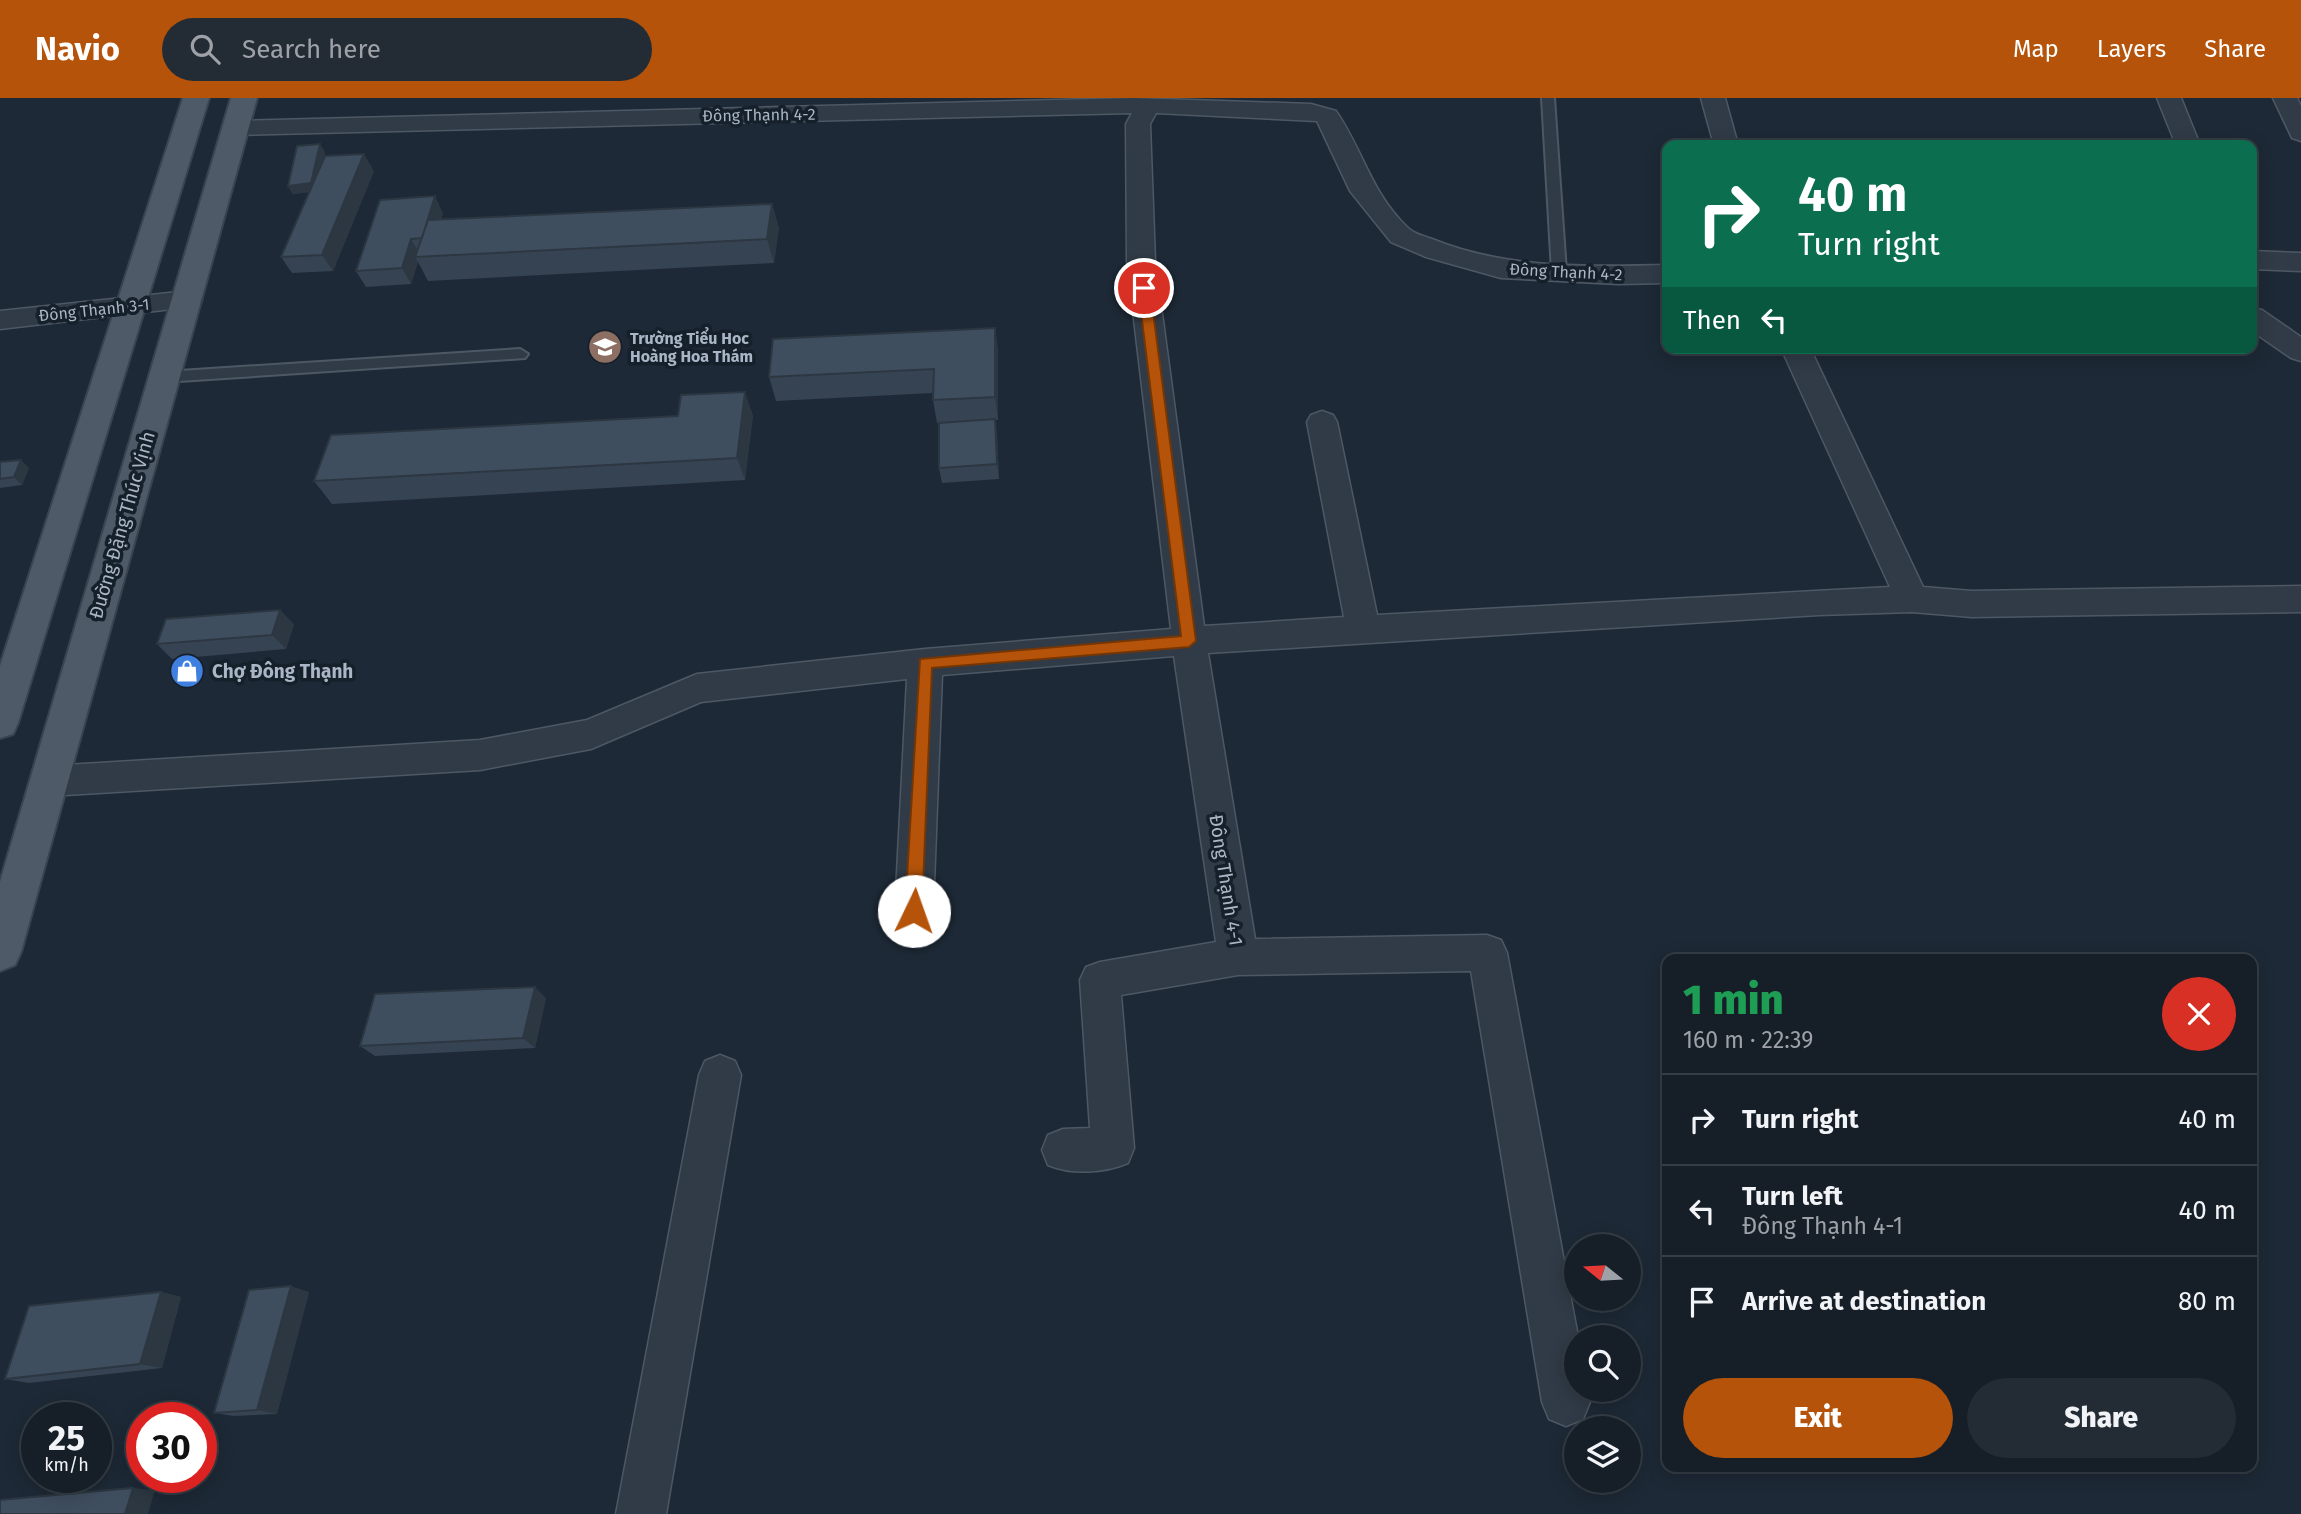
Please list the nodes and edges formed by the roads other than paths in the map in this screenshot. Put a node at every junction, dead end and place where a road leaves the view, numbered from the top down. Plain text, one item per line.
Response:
1 (195, 98) edge
2 (1548, 98) edge
3 (1713, 98) edge
4 (2169, 98) edge
5 (2285, 98) edge
6 (1148, 102) edge
7 (661, 108) edge
8 (240, 113) edge
9 (2301, 133) edge
10 (1725, 140) edge
11 (2186, 140) edge
12 (2257, 260) edge
13 (2301, 262) edge
14 (1559, 272) junction
15 (1662, 274) edge
16 (188, 300) junction
17 (131, 306) junction
18 (0, 320) edge
19 (2257, 320) edge
20 (2301, 351) edge
21 (520, 354) dead end
22 (1798, 354) edge
23 (164, 377) junction
24 (1322, 422) dead end
25 (1912, 599) junction
26 (2301, 599) edge
27 (1363, 629) junction
28 (1189, 641) junction
29 (925, 663) junction
30 (0, 723) edge
31 (49, 781) junction
32 (914, 911) dead end
33 (0, 952) edge
34 (1238, 957) junction
35 (720, 1075) dead end
36 (1063, 1150) dead end
37 (1564, 1390) edge
38 (640, 1514) edge

1 - 17 main road
2 - 14 lane
3 - 10 street
4 - 11 street
5 - 9 street
6 - 7 street, Đông Thạnh 4-2
6 - 14 street, Đông Thạnh 4-2
6 - 28 street, Đông Thạnh 4-1
7 - 8 street, Đông Thạnh 4-2
8 - 16 main road, Đường Đặng Thúc Vịnh
12 - 13 street
14 - 15 street, Đông Thạnh 4-2
16 - 17 street, Đông Thạnh 3-1
16 - 23 main road, Đường Đặng Thúc Vịnh
17 - 18 street, Đông Thạnh 3-1
17 - 30 main road
19 - 20 street
21 - 23 lane
22 - 25 street
23 - 31 main road, Đường Đặng Thúc Vịnh
24 - 27 street
25 - 26 street
25 - 27 street
27 - 28 street
28 - 29 street
28 - 34 street, Đông Thạnh 4-1
29 - 31 street
29 - 32 street
31 - 33 main road, Đường Đặng Thúc Vịnh
34 - 36 street
34 - 37 street, Đông Thạnh 4-1
35 - 38 street

